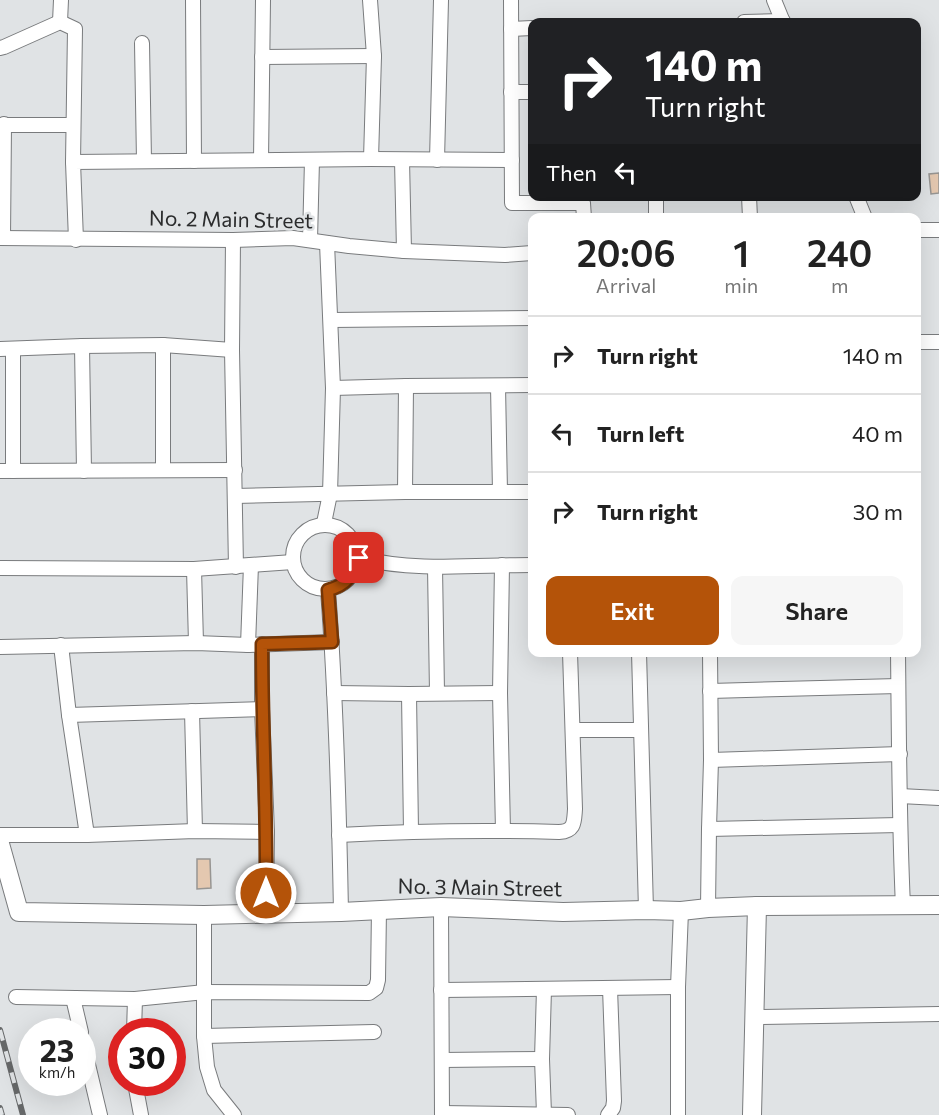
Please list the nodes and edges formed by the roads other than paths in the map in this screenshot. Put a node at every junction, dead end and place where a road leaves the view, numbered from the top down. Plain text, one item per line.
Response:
1 (61, 0) edge
2 (190, 0) edge
3 (263, 0) edge
4 (370, 0) edge
5 (441, 0) edge
6 (511, 0) edge
7 (774, 0) edge
8 (781, 18) edge
9 (60, 22) junction
10 (528, 28) edge
11 (511, 29) junction
12 (142, 42) dead end
13 (0, 48) edge
14 (374, 56) junction
15 (262, 57) junction
16 (511, 92) junction
17 (528, 92) edge
18 (2, 124) edge
19 (73, 125) junction
20 (371, 159) junction
21 (402, 159) junction
22 (261, 160) junction
23 (312, 160) junction
24 (437, 160) junction
25 (512, 160) junction
26 (144, 161) junction
27 (194, 161) junction
28 (73, 162) junction
29 (559, 201) edge
30 (921, 230) edge
31 (939, 230) edge
32 (2, 238) edge
33 (76, 240) junction
34 (234, 240) junction
35 (310, 240) junction
36 (327, 243) junction
37 (404, 251) junction
38 (528, 253) edge
39 (528, 318) edge
40 (330, 320) junction
41 (921, 342) edge
42 (939, 342) edge
43 (163, 345) junction
44 (82, 346) junction
45 (6, 349) edge
46 (232, 350) junction
47 (528, 385) edge
48 (406, 386) junction
49 (498, 386) junction
50 (333, 388) junction
51 (163, 469) junction
52 (235, 470) junction
53 (7, 471) edge
54 (84, 471) junction
55 (405, 492) junction
56 (500, 492) junction
57 (528, 492) edge
58 (330, 494) junction
59 (235, 495) junction
60 (324, 523) junction
61 (359, 558) junction
62 (293, 562) junction
63 (502, 565) junction
64 (528, 565) edge
65 (250, 566) junction
66 (236, 567) junction
67 (435, 567) junction
68 (0, 568) edge
69 (194, 568) junction
70 (328, 590) junction
71 (332, 642) junction
72 (196, 643) junction
73 (262, 644) junction
74 (61, 645) junction
75 (248, 645) junction
76 (0, 647) edge
77 (570, 657) edge
78 (639, 657) edge
79 (710, 657) edge
80 (897, 657) edge
81 (898, 686) junction
82 (710, 691) junction
83 (334, 693) junction
84 (437, 693) junction
85 (500, 693) junction
86 (409, 694) junction
87 (262, 709) junction
88 (192, 711) junction
89 (69, 715) junction
90 (573, 730) junction
91 (640, 730) junction
92 (900, 754) junction
93 (711, 760) junction
94 (900, 796) junction
95 (939, 798) edge
96 (899, 825) junction
97 (709, 829) junction
98 (195, 831) junction
99 (267, 831) junction
100 (411, 831) junction
101 (503, 831) junction
102 (0, 835) edge
103 (87, 835) junction
104 (339, 835) junction
105 (0, 844) edge
106 (939, 905) edge
107 (757, 906) junction
108 (903, 906) junction
109 (441, 907) junction
110 (708, 908) junction
111 (379, 909) junction
112 (646, 910) junction
113 (681, 911) junction
114 (340, 912) junction
115 (266, 914) junction
116 (204, 915) junction
117 (678, 987) junction
118 (610, 988) junction
119 (544, 989) junction
120 (441, 990) junction
121 (205, 992) junction
122 (16, 997) dead end
123 (73, 998) junction
124 (135, 999) junction
125 (939, 1014) edge
126 (755, 1017) junction
127 (78, 1018) edge
128 (134, 1018) edge
129 (374, 1032) dead end
130 (204, 1036) junction
131 (542, 1059) junction
132 (442, 1060) junction
133 (96, 1096) edge
134 (137, 1096) edge
135 (442, 1114) edge
136 (544, 1114) edge
137 (100, 1115) edge
138 (141, 1115) edge
139 (234, 1115) edge
140 (568, 1115) edge
141 (608, 1115) edge
142 (678, 1115) edge
143 (753, 1115) edge

1 - 9 street
2 - 27 street
3 - 15 street
4 - 14 street
5 - 24 street
6 - 11 street
7 - 8 street
9 - 13 street
9 - 19 street
10 - 11 street
11 - 16 street
12 - 26 street
14 - 15 street
14 - 20 street
15 - 22 street
16 - 17 street
16 - 25 street
18 - 19 street
18 - 32 street
19 - 28 street
20 - 21 street
20 - 23 street
21 - 24 street
21 - 37 street
22 - 23 street
22 - 27 street
23 - 35 street
24 - 25 street
25 - 29 street
26 - 27 street
26 - 28 street
28 - 33 street
30 - 31 street
32 - 33 street, No. 2 Main Street
33 - 34 street, No. 2 Main Street
34 - 35 street, No. 2 Main Street
34 - 46 street
35 - 36 street, No. 2 Main Street
36 - 37 street, No. 2 Main Street
36 - 40 street
37 - 38 street, No. 2 Main Street
39 - 40 street
40 - 50 street
41 - 42 street
43 - 44 street
43 - 46 street
43 - 51 street
44 - 45 street
44 - 54 street
45 - 53 street
46 - 52 street
47 - 49 street
48 - 49 street
48 - 50 street
48 - 55 street
49 - 56 street
50 - 58 street
51 - 52 street
51 - 54 street
52 - 59 street
53 - 54 street
55 - 56 street
55 - 58 street
56 - 57 street
58 - 59 street
58 - 60 street
59 - 66 street
60 - 61 street
60 - 62 street
61 - 67 street
61 - 70 street
62 - 65 street
62 - 70 street
63 - 64 street
63 - 67 street
63 - 85 street
65 - 66 street
65 - 75 street
66 - 69 street
67 - 84 street
68 - 69 street
69 - 72 street
70 - 71 street
71 - 73 street
71 - 83 street
72 - 74 street
72 - 75 street
73 - 75 street
73 - 87 street
74 - 76 street
74 - 89 street
77 - 90 street
78 - 91 street
79 - 82 street
80 - 81 street
81 - 82 street
81 - 92 street
82 - 93 street
83 - 86 street
83 - 104 street
84 - 85 street
84 - 86 street
85 - 101 street
86 - 100 street
87 - 88 street
87 - 99 street
88 - 89 street
88 - 98 street
89 - 103 street
90 - 91 street
90 - 101 street
91 - 112 street
92 - 93 street
92 - 94 street
93 - 97 street
94 - 95 street
94 - 96 street
96 - 97 street
96 - 108 street
97 - 110 street
98 - 99 street
98 - 103 street
99 - 115 street
100 - 101 street
100 - 104 street
102 - 103 street
104 - 114 street
105 - 116 street, No. 3 Main Street
106 - 108 street, No. 3 Main Street
107 - 108 street, No. 3 Main Street
107 - 110 street, No. 3 Main Street
107 - 126 street
109 - 111 street, No. 3 Main Street
109 - 112 street, No. 3 Main Street
109 - 120 street
110 - 113 street, No. 3 Main Street
111 - 114 street, No. 3 Main Street
111 - 121 street
112 - 113 street, No. 3 Main Street
113 - 117 street
114 - 115 street, No. 3 Main Street
115 - 116 street, No. 3 Main Street
116 - 121 street
117 - 118 street
117 - 142 street
118 - 119 street
118 - 141 street
119 - 120 street
119 - 131 street
120 - 132 street
121 - 124 street
121 - 130 street
122 - 123 street
123 - 124 street
123 - 127 street
124 - 128 street
125 - 126 street
126 - 143 street
129 - 130 street
130 - 139 street
131 - 132 street
131 - 136 street
132 - 135 street
133 - 137 street
134 - 138 street
135 - 136 street
136 - 140 street

